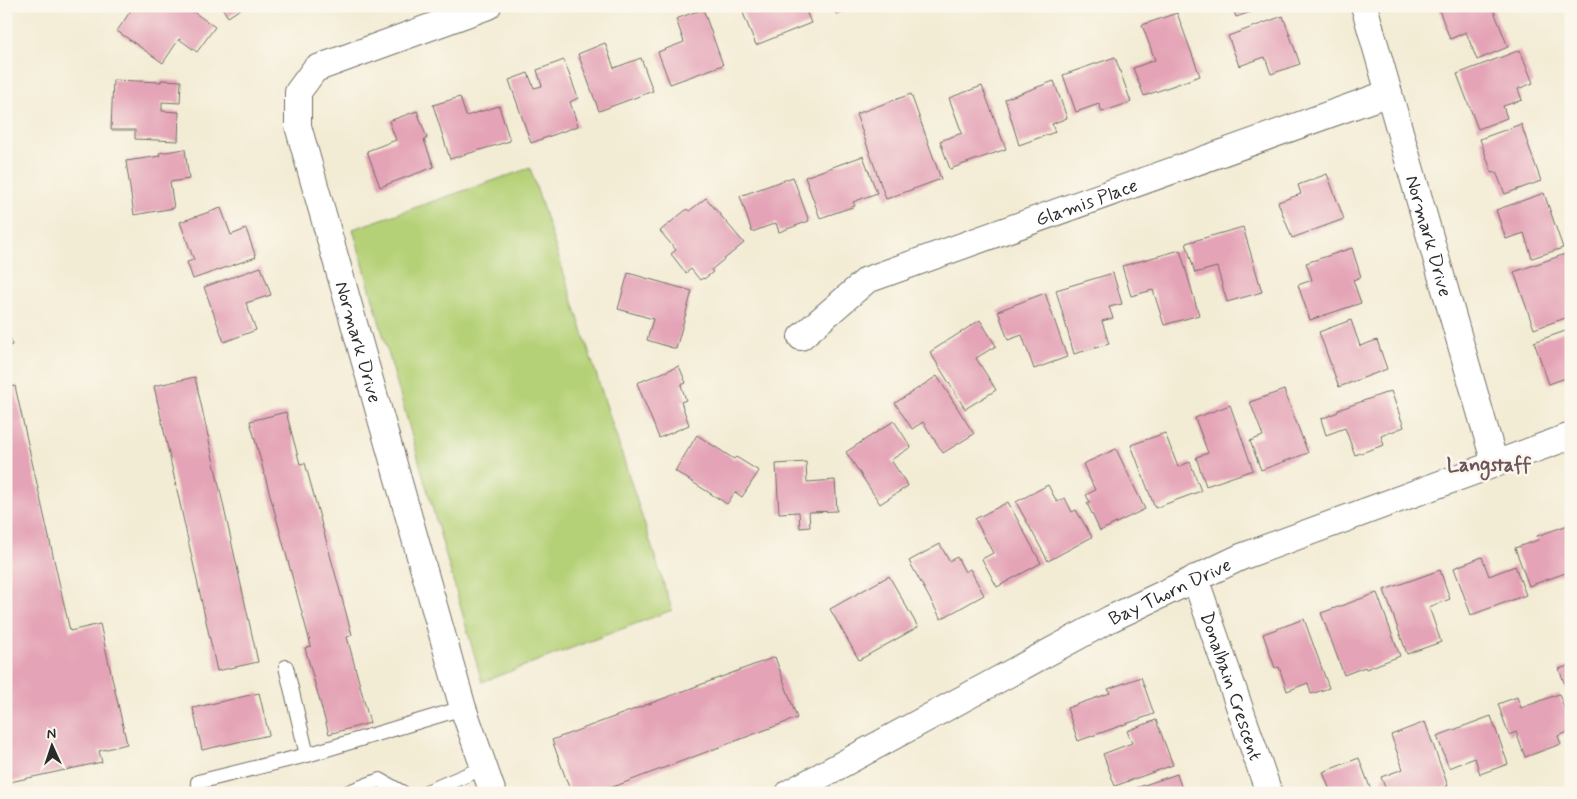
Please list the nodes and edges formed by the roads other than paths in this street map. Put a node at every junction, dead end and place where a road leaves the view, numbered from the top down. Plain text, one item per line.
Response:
1 (488, 6) edge
2 (1364, 6) edge
3 (1389, 93) junction
4 (801, 337) dead end
5 (1571, 436) edge
6 (1495, 464) junction
7 (1195, 578) junction
8 (286, 667) dead end
9 (463, 708) junction
10 (307, 755) junction
11 (484, 768) junction
12 (198, 782) dead end
13 (346, 793) edge
14 (403, 793) edge
15 (424, 793) edge
16 (493, 793) edge
17 (789, 793) edge
18 (1269, 793) edge

1 - 9 street, Normark Drive
2 - 3 street, Normark Drive
3 - 4 street, Glamis Place
3 - 6 street, Normark Drive
5 - 6 street, Bay Thorn Drive
6 - 7 street, Bay Thorn Drive
7 - 17 street, Bay Thorn Drive
7 - 18 street, Donalbain Crescent
8 - 10 lane
9 - 10 lane
9 - 11 street, Normark Drive
10 - 12 lane
11 - 15 lane
11 - 16 street, Normark Drive
13 - 14 lane

